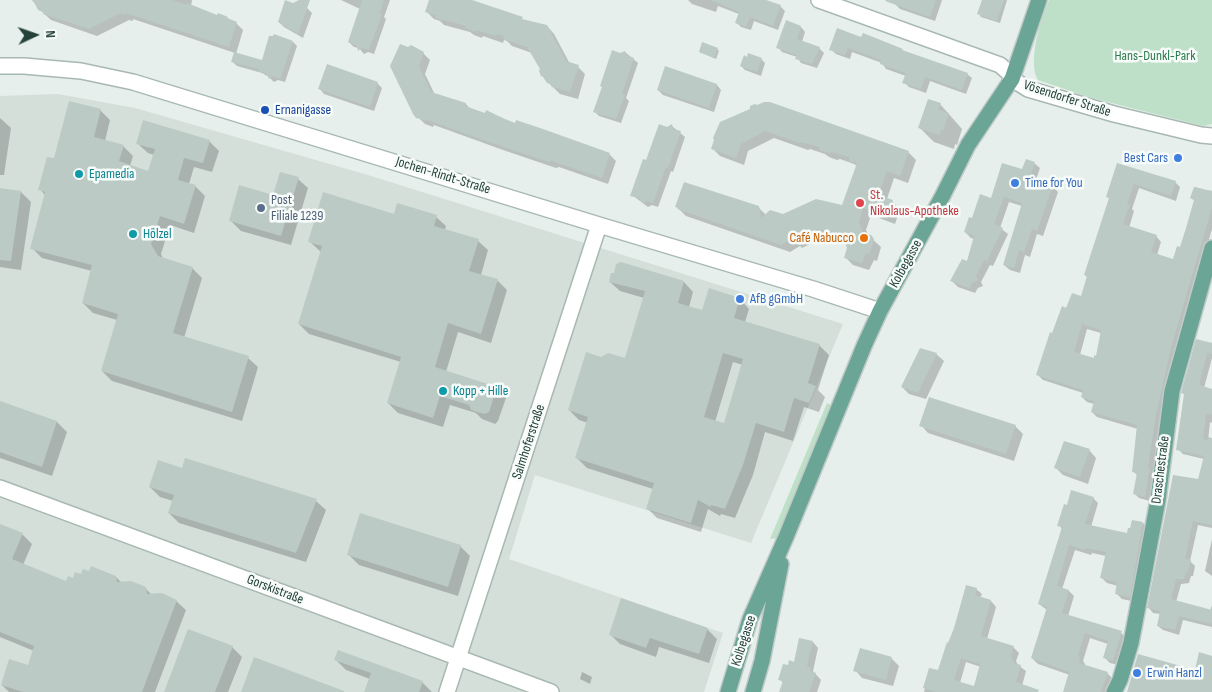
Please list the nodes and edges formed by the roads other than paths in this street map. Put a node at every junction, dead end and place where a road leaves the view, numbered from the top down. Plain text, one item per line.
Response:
1 (818, 0) edge
2 (1039, 0) edge
3 (0, 66) edge
4 (1012, 79) junction
5 (1212, 136) edge
6 (599, 225) junction
7 (1212, 248) edge
8 (880, 311) junction
9 (0, 488) edge
10 (786, 537) junction
11 (458, 659) junction
12 (447, 692) edge
13 (551, 692) edge
14 (728, 692) edge
15 (753, 692) edge
16 (1114, 692) edge

1 - 4 street, Vösendorfer Straße
2 - 4 main road, Kolbegasse
3 - 6 street, Jochen-Rindt-Straße
4 - 5 street, Vösendorfer Straße
4 - 8 main road, Kolbegasse
6 - 8 street, Jochen-Rindt-Straße
6 - 11 street, Salmhoferstraße
7 - 16 main road, Draschestraße
8 - 10 main road, Kolbegasse
9 - 11 street, Gorskistraße
10 - 14 main road, Kolbegasse
10 - 15 main road, Kolbegasse
11 - 12 street, Salmhoferstraße
11 - 13 street, Gorskistraße

